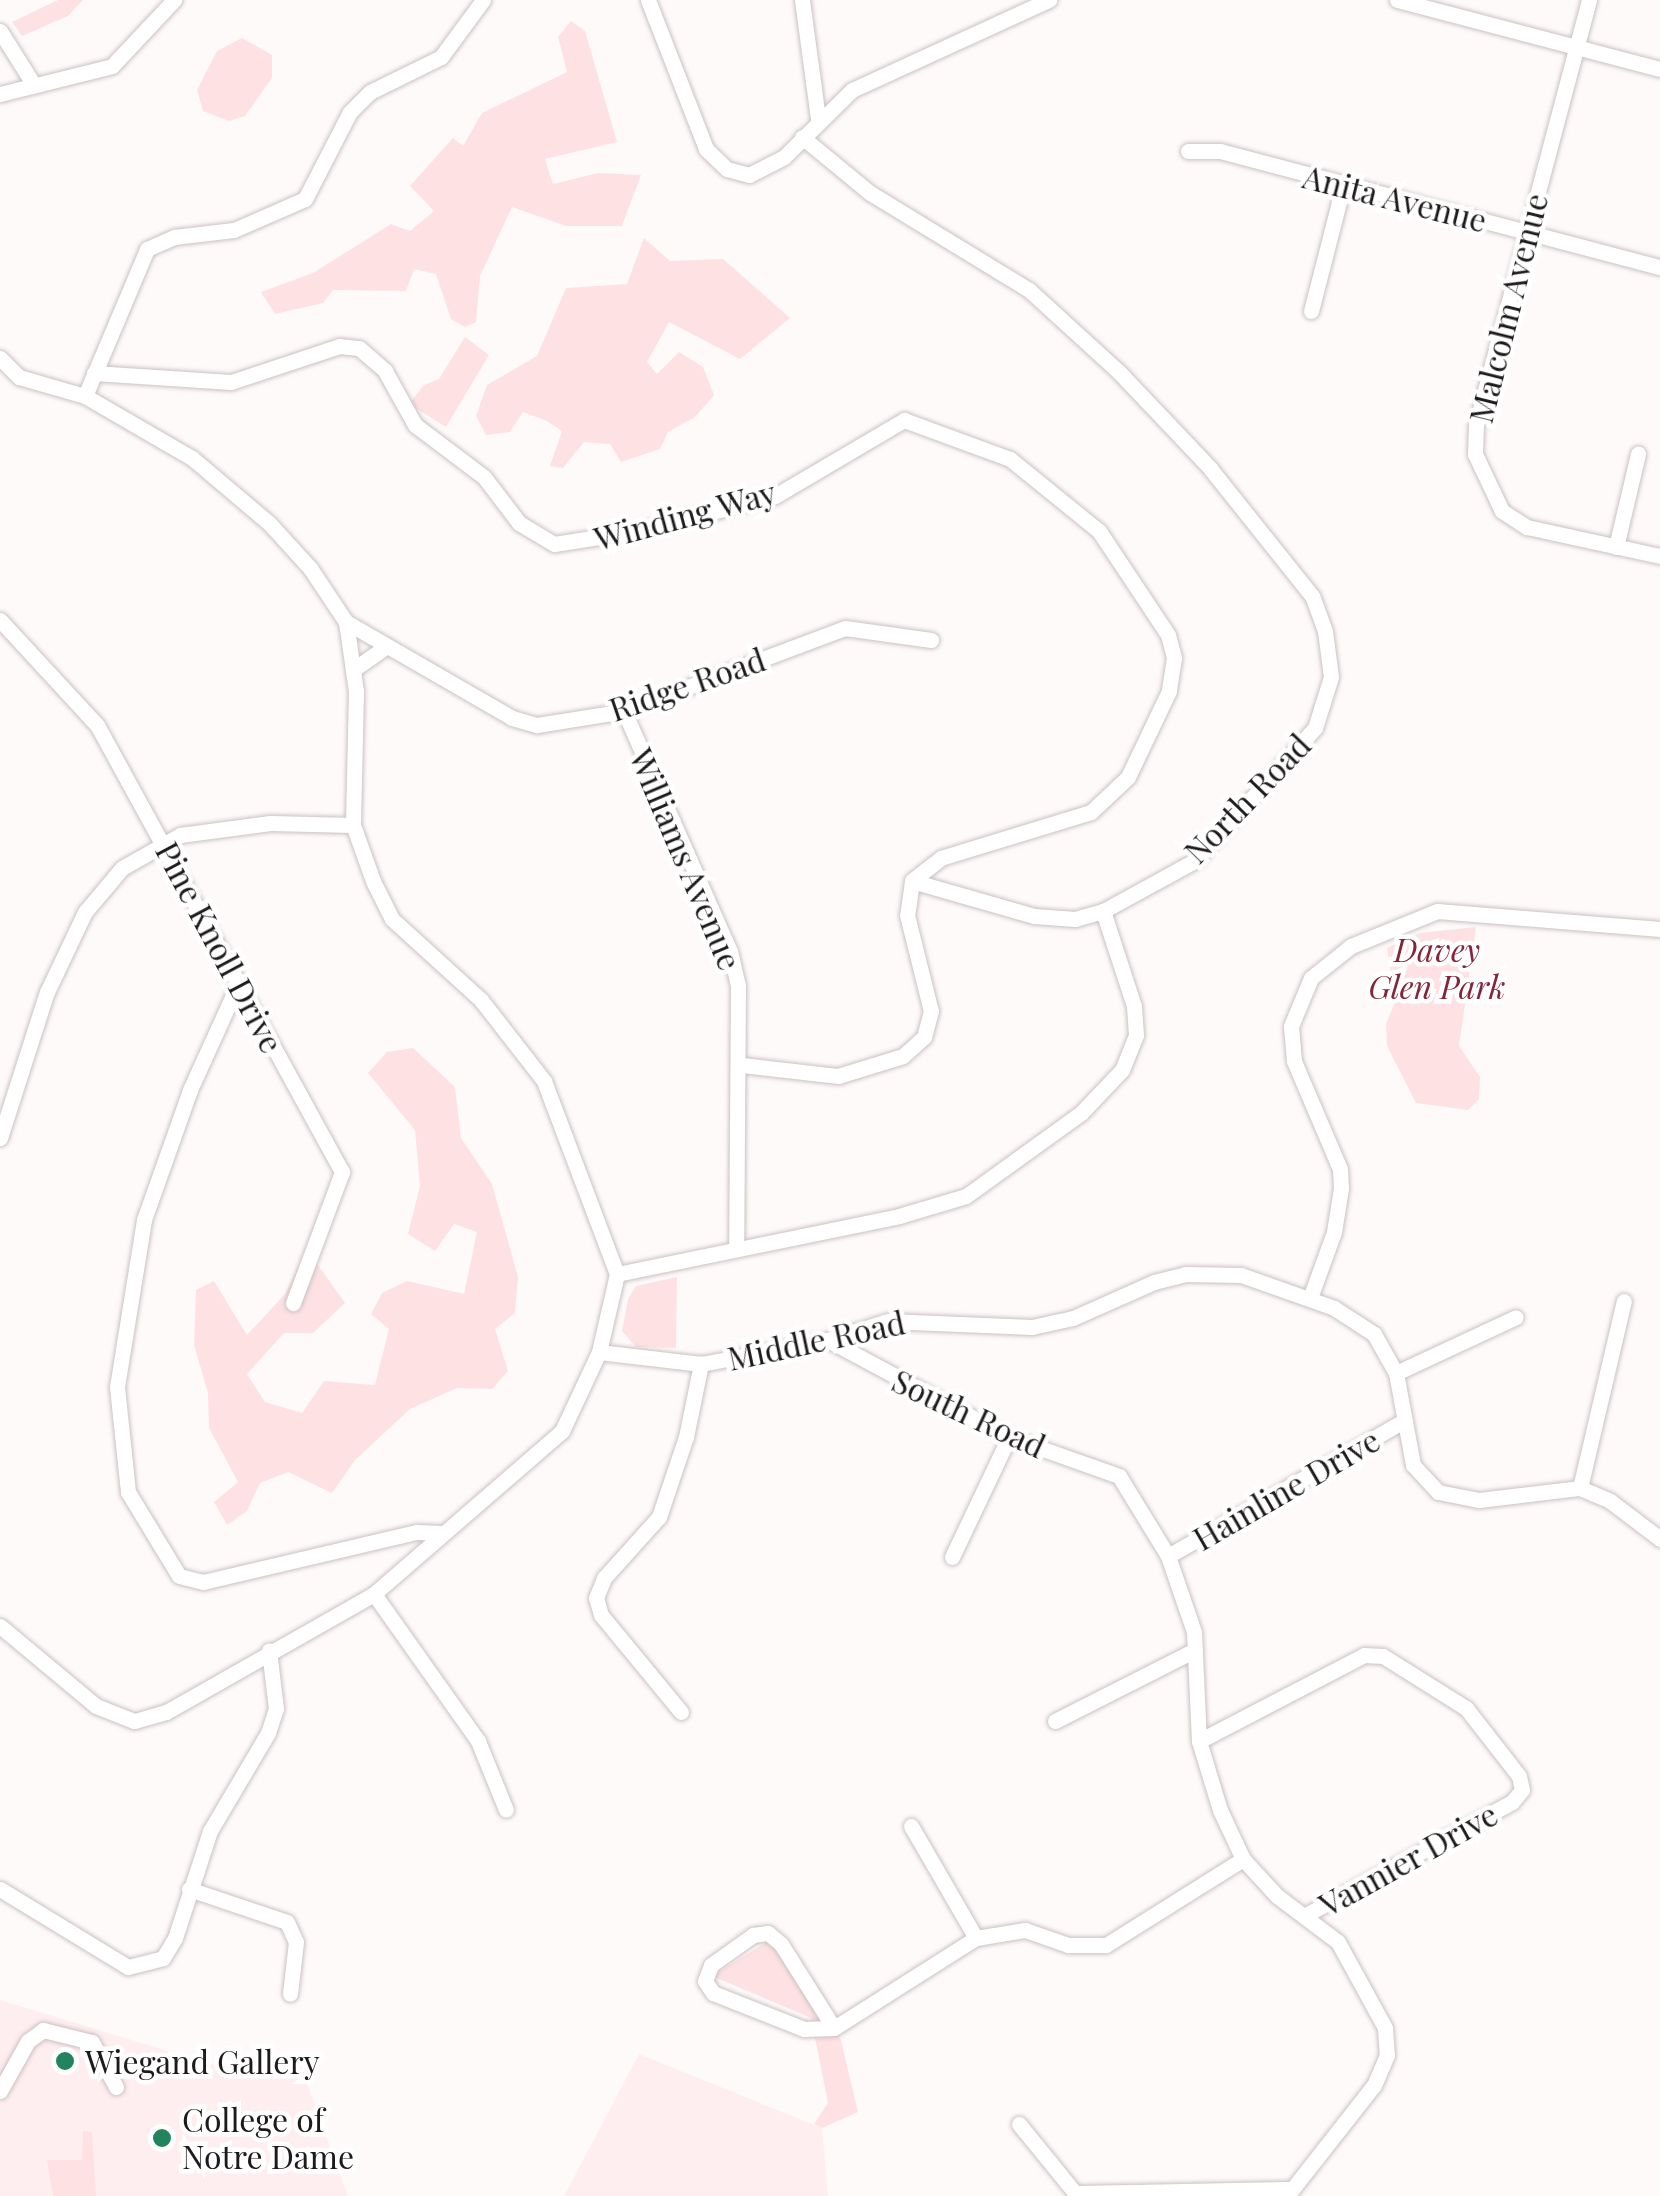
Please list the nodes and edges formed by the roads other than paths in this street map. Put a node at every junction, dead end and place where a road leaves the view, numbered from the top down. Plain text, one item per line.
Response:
1 (174, 0) edge
2 (483, 0) edge
3 (648, 0) edge
4 (802, 0) edge
5 (1048, 0) edge
6 (1397, 0) edge
7 (1589, 0) edge
8 (0, 31) edge
9 (1576, 48) junction
10 (1660, 69) edge
11 (34, 85) junction
12 (0, 94) edge
13 (818, 119) junction
14 (802, 137) junction
15 (1188, 151) dead end
16 (1343, 186) junction
17 (1526, 231) junction
18 (1660, 267) edge
19 (1311, 311) dead end
20 (0, 358) edge
21 (94, 373) junction
22 (19, 376) junction
23 (0, 380) edge
24 (85, 396) junction
25 (1638, 454) dead end
26 (1616, 547) junction
27 (1660, 556) edge
28 (0, 620) edge
29 (346, 622) junction
30 (931, 640) dead end
31 (386, 647) junction
32 (354, 669) junction
33 (624, 711) junction
34 (352, 825) junction
35 (163, 840) junction
36 (912, 881) junction
37 (1103, 912) junction
38 (1660, 929) edge
39 (238, 984) junction
40 (741, 1065) junction
41 (0, 1138) edge
42 (736, 1249) junction
43 (617, 1274) junction
44 (1310, 1298) junction
45 (1624, 1301) dead end
46 (293, 1303) dead end
47 (1516, 1317) dead end
48 (828, 1340) junction
49 (600, 1352) junction
50 (701, 1364) junction
51 (1396, 1373) junction
52 (1404, 1421) junction
53 (1009, 1437) junction
54 (1580, 1488) junction
55 (443, 1533) junction
56 (1660, 1539) edge
57 (1168, 1556) junction
58 (952, 1557) dead end
59 (374, 1594) junction
60 (0, 1626) edge
61 (269, 1650) junction
62 (1196, 1650) junction
63 (681, 1712) dead end
64 (1055, 1721) dead end
65 (1199, 1740) junction
66 (506, 1810) dead end
67 (911, 1826) dead end
68 (1243, 1859) junction
69 (0, 1888) edge
70 (189, 1890) junction
71 (1306, 1915) junction
72 (976, 1938) junction
73 (290, 1994) dead end
74 (834, 2028) junction
75 (116, 2086) dead end
76 (0, 2090) edge
77 (1019, 2124) dead end
78 (1290, 2193) edge

1 - 11 street
2 - 21 street
3 - 14 street
4 - 13 street
5 - 13 street
6 - 9 street
7 - 9 street, Malcolm Avenue
8 - 11 street
9 - 10 street
9 - 17 street, Malcolm Avenue
11 - 12 street
13 - 14 street
14 - 37 street, North Road
15 - 16 street, Anita Avenue
16 - 17 street, Anita Avenue
16 - 19 street
17 - 18 street, Anita Avenue
17 - 26 street, Malcolm Avenue
20 - 22 street
21 - 24 street
21 - 36 street, Winding Way
22 - 23 street
22 - 24 street
24 - 29 street
25 - 26 street
26 - 27 street, Malcolm Avenue
28 - 35 street, Pine Knoll Drive
29 - 31 street, Ridge Road
29 - 32 street
30 - 33 street, Ridge Road
31 - 32 street
31 - 33 street, Ridge Road
32 - 34 street
33 - 40 street, Williams Avenue
34 - 35 street
34 - 43 street
35 - 39 street, Pine Knoll Drive
35 - 41 street
36 - 37 street
36 - 40 street
37 - 42 street
38 - 44 street
39 - 46 street, Pine Knoll Drive
39 - 55 street
40 - 42 street, Williams Avenue
42 - 43 street
43 - 49 street
44 - 48 street, Middle Road
44 - 51 street, Middle Road
45 - 54 street
47 - 51 street
48 - 50 street, Middle Road
48 - 53 street, South Road
49 - 50 street, Middle Road
49 - 55 street
50 - 63 street
51 - 52 street, Middle Road
52 - 54 street, Middle Road
52 - 57 street, Hainline Drive
53 - 57 street, South Road
53 - 58 street
54 - 56 street
55 - 59 street
57 - 62 street, South Road
59 - 61 street
59 - 66 street
60 - 61 street
61 - 70 street
62 - 64 street
62 - 65 street, South Road
65 - 68 street, South Road
65 - 71 street, Vannier Drive
67 - 72 street
68 - 71 street, South Road
68 - 72 street
69 - 70 street
70 - 73 street
71 - 78 street, South Road
72 - 74 street
74 - 74 street
75 - 76 street
77 - 78 street

